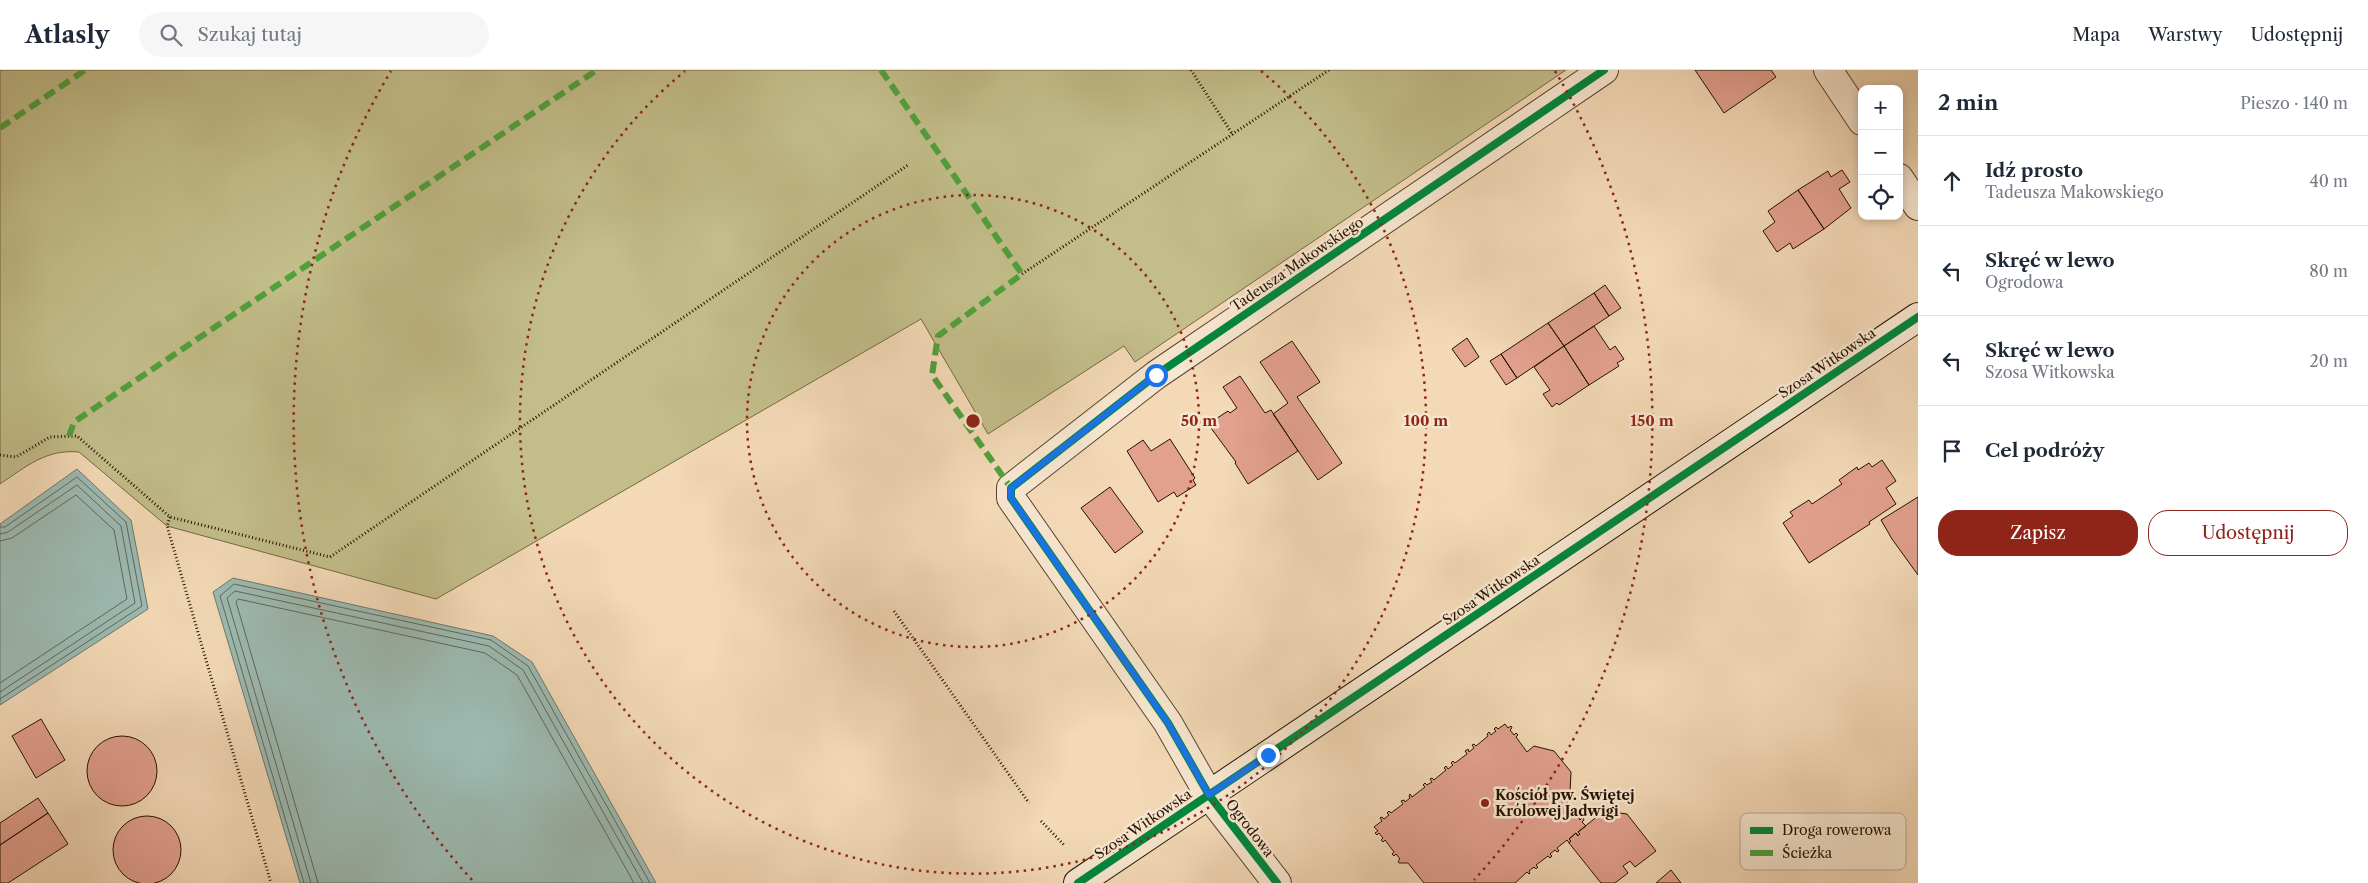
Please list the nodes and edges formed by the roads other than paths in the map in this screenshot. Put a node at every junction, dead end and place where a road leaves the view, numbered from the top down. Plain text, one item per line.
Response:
1 (1604, 70) edge
2 (1828, 70) edge
3 (1858, 115) edge
4 (1903, 184) edge
5 (1918, 206) edge
6 (1918, 317) edge
7 (1011, 488) joint
8 (1209, 795) junction
9 (1078, 883) edge
10 (1276, 883) edge

1 - 7 street, Tadeusza Makowskiego
2 - 3 street
4 - 5 street
6 - 8 street, Szosa Witkowska
7 - 8 street, Ogrodowa
8 - 9 street, Szosa Witkowska
8 - 10 street, Ogrodowa

